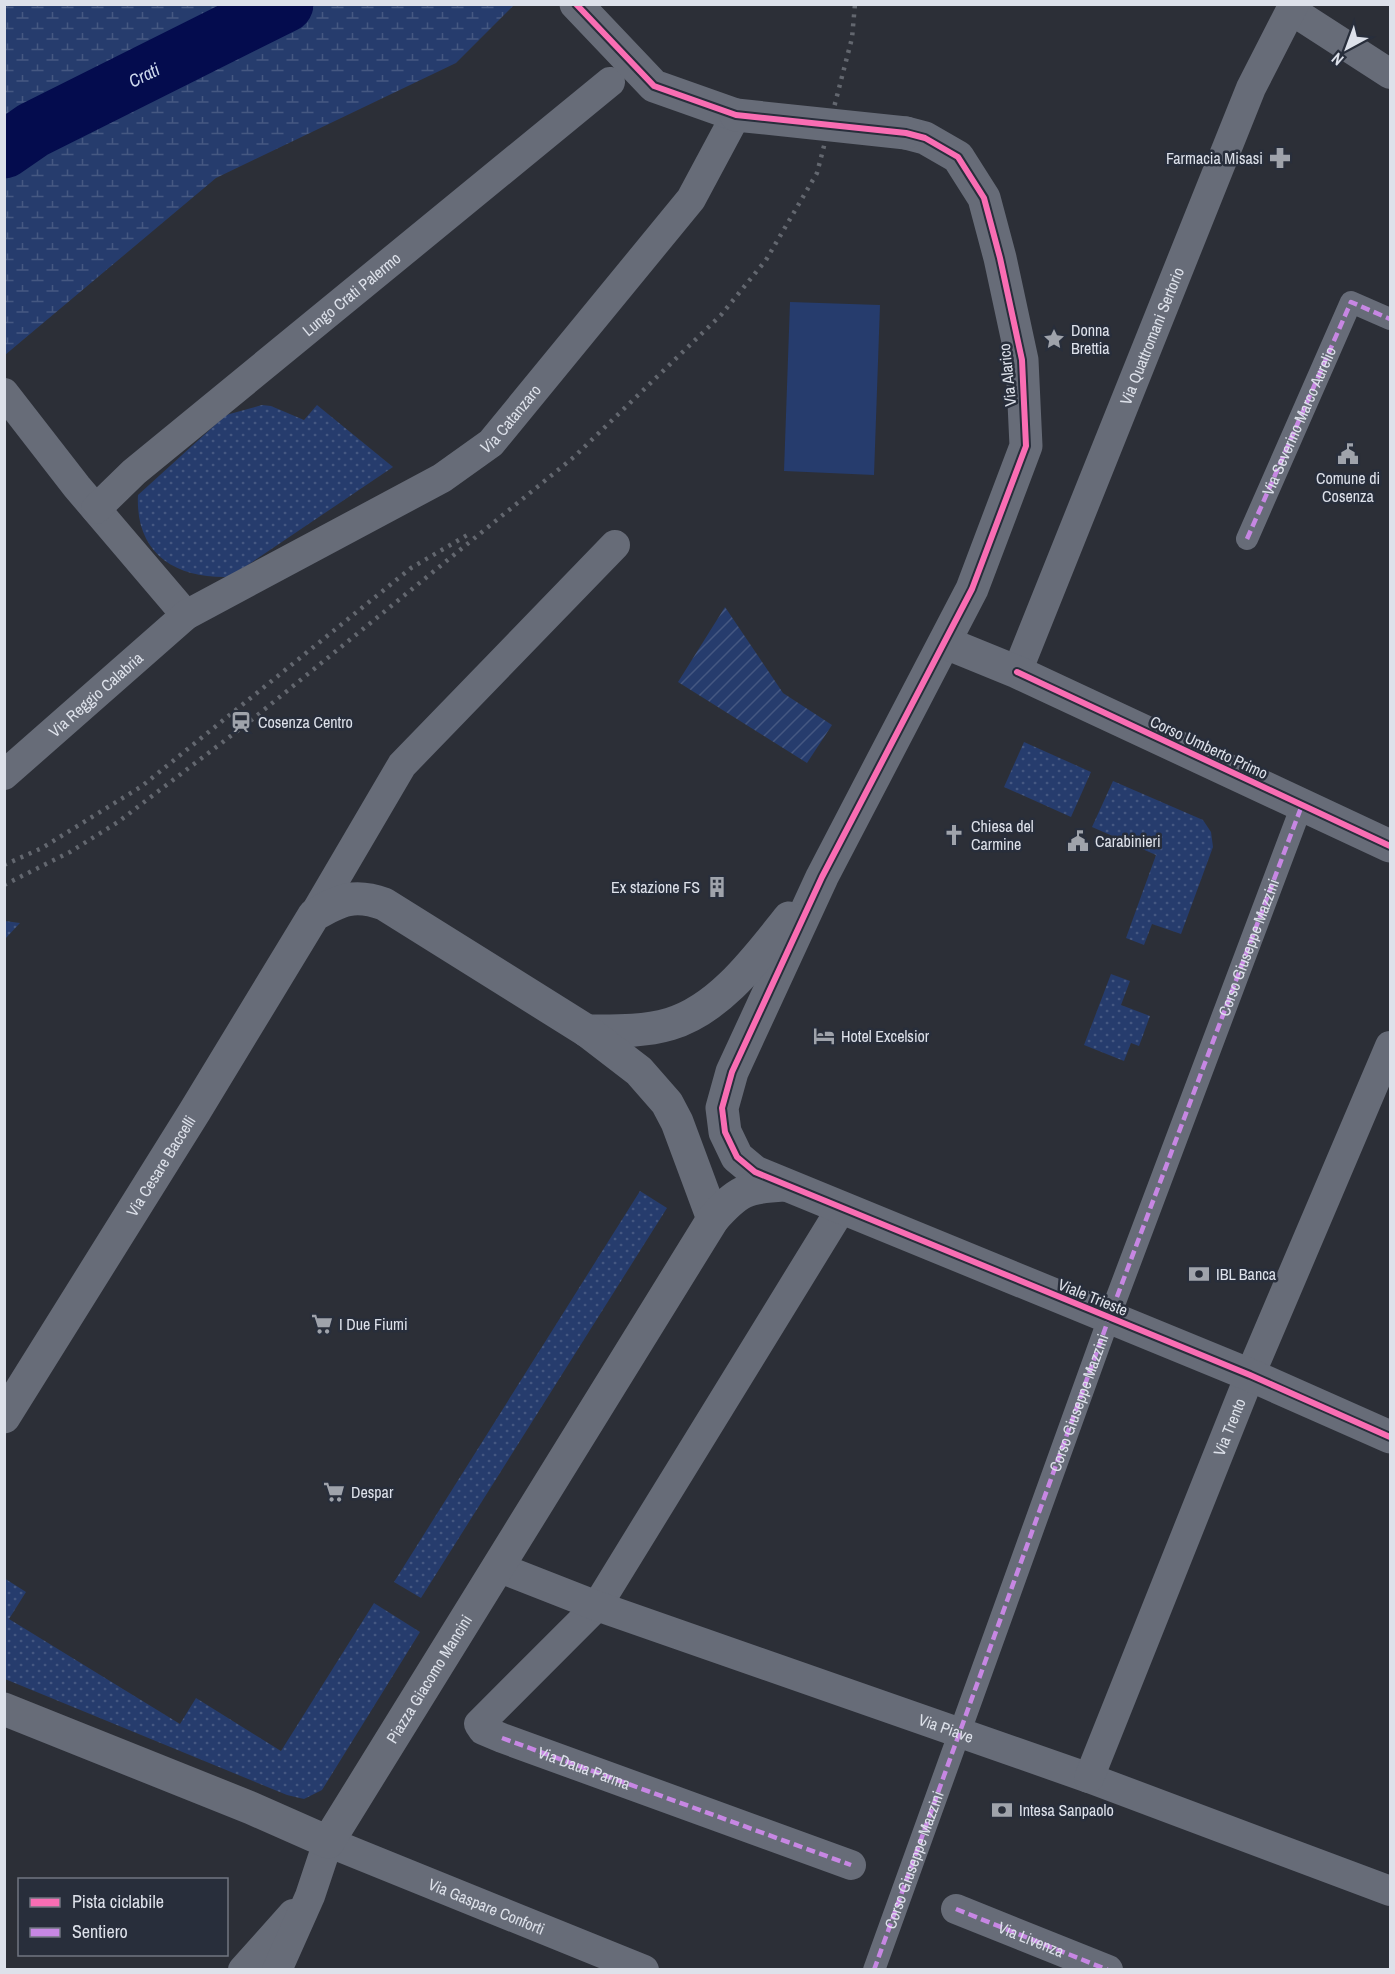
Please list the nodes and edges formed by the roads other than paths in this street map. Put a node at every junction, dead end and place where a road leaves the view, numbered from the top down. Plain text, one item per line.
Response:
1 (576, 4) edge
2 (1293, 8) edge
3 (1390, 74) edge
4 (610, 82) dead end
5 (736, 115) junction
6 (1390, 319) edge
7 (4, 393) edge
8 (96, 509) junction
9 (1247, 539) dead end
10 (615, 545) dead end
11 (186, 615) junction
12 (945, 643) junction
13 (1017, 672) junction
14 (4, 775) edge
15 (1302, 805) junction
16 (1390, 846) edge
17 (822, 877) junction
18 (314, 915) junction
19 (587, 1031) junction
20 (1390, 1046) edge
21 (784, 1185) junction
22 (841, 1209) junction
23 (713, 1219) junction
24 (1109, 1318) junction
25 (1250, 1375) junction
26 (4, 1417) edge
27 (1390, 1437) edge
28 (500, 1568) junction
29 (597, 1606) junction
30 (4, 1709) edge
31 (960, 1732) junction
32 (1089, 1778) junction
33 (328, 1842) junction
34 (851, 1865) dead end
35 (1390, 1891) edge
36 (310, 1896) junction
37 (956, 1909) dead end
38 (243, 1970) edge
39 (278, 1970) edge
40 (644, 1970) edge
41 (874, 1970) edge
42 (1108, 1970) edge

1 - 5 street, Via Alarico
2 - 3 street
2 - 13 street, Via Quattromani Sertorio
4 - 8 street, Lungo Crati Palermo
5 - 11 street, Via Catanzaro
5 - 12 street, Via Alarico, bridge
6 - 9 street, Via Severino Marco Aurelio
7 - 8 street
8 - 11 street
10 - 18 street
11 - 14 street, Via Reggio Calabria
12 - 13 street, Corso Umberto Primo
12 - 17 street, Via Alarico
13 - 15 street, Corso Umberto Primo
15 - 16 street, Corso Umberto Primo
15 - 24 street, Corso Giuseppe Mazzini
17 - 19 street
17 - 21 street, Viale Trieste
18 - 19 street
18 - 26 street, Via Cesare Baccelli
19 - 23 street
20 - 25 street, Via Trento
21 - 22 street, Viale Trieste
21 - 23 street, Piazza Giacomo Mancini
22 - 24 street, Viale Trieste
22 - 29 street
23 - 28 street, Piazza Giacomo Mancini
24 - 25 street, Viale Trieste
24 - 31 street, Corso Giuseppe Mazzini
25 - 27 street, Viale Trieste
25 - 32 street, Via Trento
28 - 29 street, Via Piave
28 - 33 street, Piazza Giacomo Mancini
29 - 31 street, Via Piave
29 - 34 street, Via Daua Parma
30 - 33 street
31 - 32 street, Via Piave
31 - 41 street, Corso Giuseppe Mazzini
32 - 35 street, Via Piave
33 - 36 street
33 - 40 street, Via Gaspare Conforti
36 - 38 street
36 - 39 street
37 - 42 street, Via Livenza

